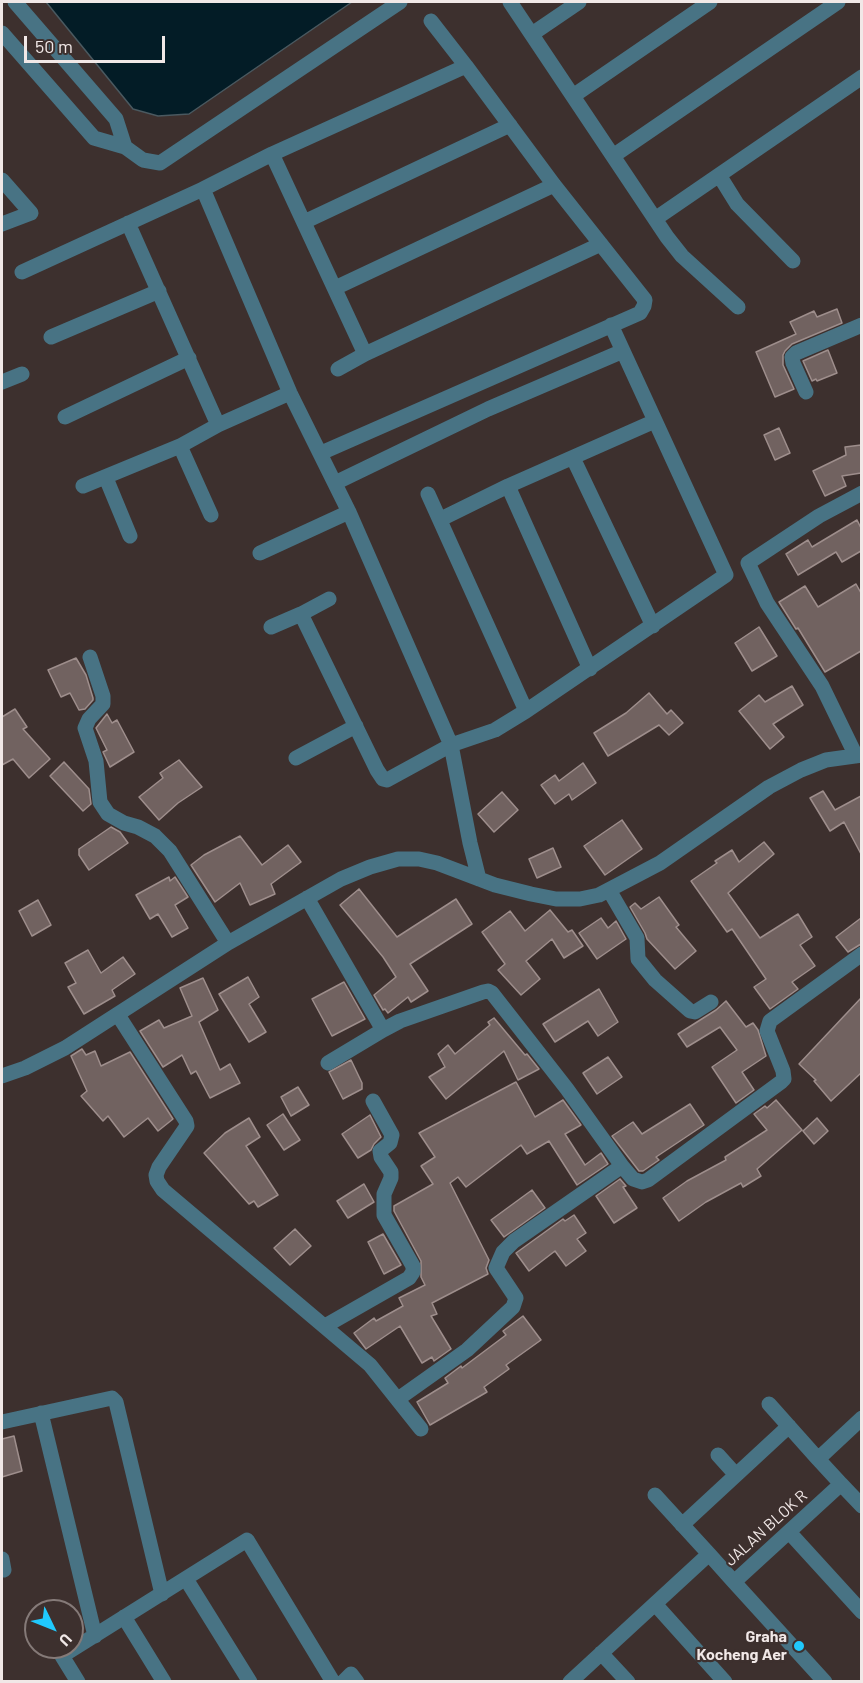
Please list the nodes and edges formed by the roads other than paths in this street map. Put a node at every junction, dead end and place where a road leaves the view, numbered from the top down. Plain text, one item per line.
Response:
1 (15, 2) edge
2 (400, 2) edge
3 (510, 2) edge
4 (579, 2) edge
5 (710, 2) edge
6 (838, 2) edge
7 (431, 21) dead end
8 (2, 33) edge
9 (532, 34) junction
10 (466, 66) junction
11 (861, 77) edge
12 (573, 96) junction
13 (510, 125) junction
14 (125, 147) junction
15 (272, 154) junction
16 (613, 156) junction
17 (719, 175) junction
18 (2, 182) edge
19 (554, 185) junction
20 (203, 189) junction
21 (655, 219) junction
22 (303, 222) junction
23 (128, 223) junction
24 (2, 224) edge
25 (601, 244) junction
26 (793, 261) dead end
27 (22, 272) dead end
28 (334, 288) junction
29 (159, 291) junction
30 (738, 307) dead end
31 (611, 325) junction
32 (861, 326) edge
33 (51, 337) dead end
34 (623, 351) junction
35 (365, 354) junction
36 (189, 358) junction
37 (338, 369) dead end
38 (22, 374) dead end
39 (2, 382) edge
40 (806, 392) dead end
41 (290, 393) junction
42 (65, 417) dead end
43 (655, 421) junction
44 (218, 424) junction
45 (180, 446) junction
46 (321, 453) junction
47 (573, 458) junction
48 (106, 478) junction
49 (335, 483) junction
50 (83, 486) dead end
51 (508, 486) junction
52 (861, 493) edge
53 (429, 494) dead end
54 (349, 512) junction
55 (211, 515) dead end
56 (441, 519) junction
57 (130, 536) dead end
58 (260, 553) dead end
59 (748, 563) junction
60 (726, 575) junction
61 (329, 599) dead end
62 (301, 614) junction
63 (653, 626) junction
64 (271, 627) dead end
65 (90, 657) dead end
66 (590, 669) junction
67 (526, 711) junction
68 (356, 726) junction
69 (452, 746) junction
70 (859, 755) edge
71 (296, 758) dead end
72 (479, 879) junction
73 (609, 890) junction
74 (307, 898) junction
75 (228, 943) junction
76 (861, 954) edge
77 (711, 1002) dead end
78 (118, 1015) junction
79 (383, 1030) junction
80 (328, 1063) dead end
81 (2, 1076) edge
82 (373, 1101) dead end
83 (622, 1166) junction
84 (325, 1326) junction
85 (398, 1399) junction
86 (769, 1404) dead end
87 (41, 1413) junction
88 (861, 1418) edge
89 (2, 1422) edge
90 (789, 1426) junction
91 (421, 1430) dead end
92 (718, 1455) dead end
93 (818, 1459) junction
94 (736, 1475) junction
95 (841, 1484) junction
96 (655, 1495) dead end
97 (861, 1506) edge
98 (682, 1525) junction
99 (789, 1532) junction
100 (709, 1554) junction
101 (186, 1579) junction
102 (734, 1582) junction
103 (162, 1594) junction
104 (655, 1604) junction
105 (861, 1611) edge
106 (124, 1617) junction
107 (95, 1636) junction
108 (601, 1653) junction
109 (78, 1682) edge
110 (164, 1682) edge
111 (250, 1682) edge
112 (333, 1682) edge
113 (343, 1682) edge
114 (357, 1682) edge
115 (570, 1682) edge
116 (628, 1682) edge
117 (725, 1682) edge
118 (825, 1682) edge

1 - 14 street
2 - 14 street
3 - 9 street
4 - 9 street
5 - 12 street
6 - 16 street
7 - 10 street
8 - 14 street
9 - 12 street
10 - 13 street
10 - 15 street
11 - 17 street
12 - 16 street
13 - 19 street
13 - 22 street
15 - 20 street
15 - 22 street
16 - 21 street
17 - 21 street
17 - 26 street
18 - 24 street
19 - 25 street
19 - 28 street
20 - 23 street
20 - 41 street
21 - 30 street
22 - 28 street
23 - 27 street
23 - 29 street
25 - 31 street
25 - 35 street
28 - 35 street
29 - 33 street
29 - 36 street
31 - 34 street
31 - 46 street
32 - 40 street
34 - 43 street
34 - 49 street
35 - 37 street
36 - 42 street
36 - 44 street
38 - 39 street
41 - 44 street
41 - 46 street
43 - 47 street
43 - 60 street
44 - 45 street
45 - 48 street
45 - 55 street
46 - 49 street
47 - 51 street
47 - 63 street
48 - 50 street
48 - 57 street
49 - 54 street
51 - 56 street
51 - 66 street
52 - 59 street
53 - 56 street
54 - 58 street
54 - 69 street
56 - 67 street
59 - 60 street
59 - 70 street
60 - 63 street
61 - 62 street
62 - 64 street
62 - 68 street
63 - 66 street
65 - 75 street
66 - 67 street
67 - 69 street
68 - 69 street
68 - 71 street
69 - 72 street
70 - 73 street
72 - 73 street
72 - 74 street
73 - 77 street
74 - 75 street
74 - 79 street
75 - 78 street
76 - 83 street
78 - 81 street
78 - 84 street
79 - 80 street
79 - 83 street
82 - 84 street
83 - 85 street
84 - 85 street
85 - 91 street
86 - 90 street
87 - 89 street
87 - 103 street
87 - 107 street
88 - 93 street
90 - 93 street
90 - 94 street
92 - 94 street
93 - 95 street
94 - 98 street
95 - 97 street
95 - 99 street, JALAN BLOK R
96 - 98 street
98 - 100 street
99 - 102 street, JALAN BLOK R
99 - 105 street
100 - 102 street, JALAN BLOK R
100 - 104 street, JALAN BLOK R
101 - 103 street
101 - 111 street
101 - 112 street
102 - 118 street
103 - 106 street
104 - 108 street, JALAN BLOK R
104 - 117 street
106 - 107 street
106 - 110 street
107 - 109 street
108 - 115 street, JALAN BLOK R
108 - 116 street
113 - 114 street

